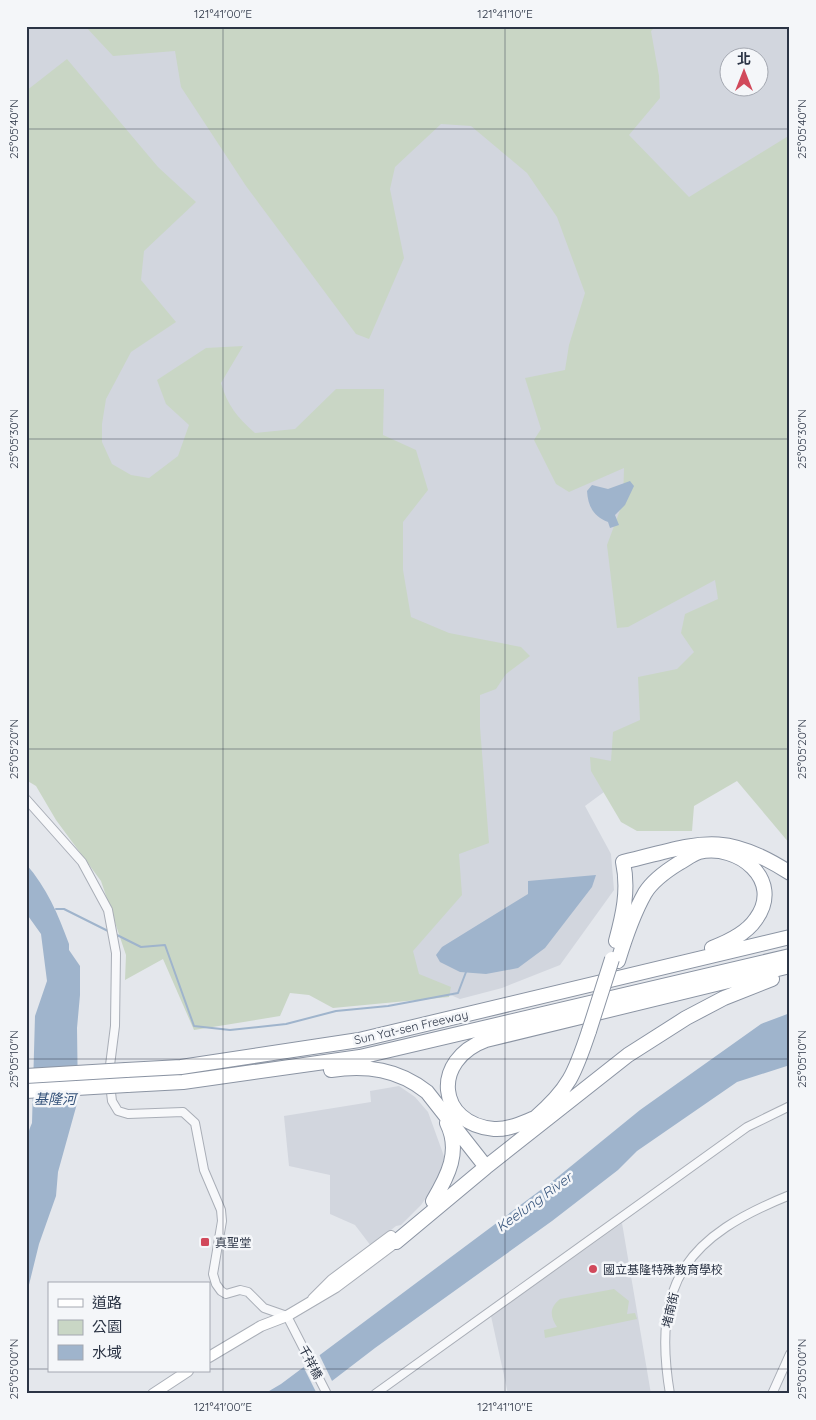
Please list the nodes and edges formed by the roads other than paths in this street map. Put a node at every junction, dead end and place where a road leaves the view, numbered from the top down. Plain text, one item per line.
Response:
1 (26, 799) edge
2 (790, 873) edge
3 (790, 937) edge
4 (790, 956) edge
5 (615, 960) junction
6 (790, 966) edge
7 (644, 973) junction
8 (790, 973) edge
9 (26, 1076) edge
10 (183, 1082) junction
11 (26, 1091) edge
12 (790, 1106) edge
13 (440, 1109) junction
14 (537, 1122) junction
15 (483, 1164) junction
16 (790, 1195) edge
17 (433, 1201) junction
18 (393, 1239) junction
19 (287, 1316) junction
20 (790, 1354) edge
21 (210, 1356) edge
22 (186, 1372) edge
23 (153, 1394) edge
24 (328, 1394) edge
25 (376, 1394) edge
26 (670, 1394) edge
27 (772, 1394) edge

1 - 19 street
2 - 5 highway
3 - 7 highway, Sun Yat-sen Freeway
4 - 10 highway, Sun Yat-sen Freeway
5 - 7 highway
5 - 14 highway
6 - 14 highway
7 - 9 highway, Sun Yat-sen Freeway, bridge
8 - 14 highway
10 - 11 highway, Sun Yat-sen Freeway, bridge
10 - 13 highway
12 - 25 street
13 - 15 highway
13 - 17 highway
14 - 15 highway
15 - 17 highway
15 - 18 highway
16 - 26 street, 堵南街
17 - 18 highway
18 - 19 street
19 - 21 street
19 - 24 street, 千祥橋
20 - 27 street
22 - 23 street

